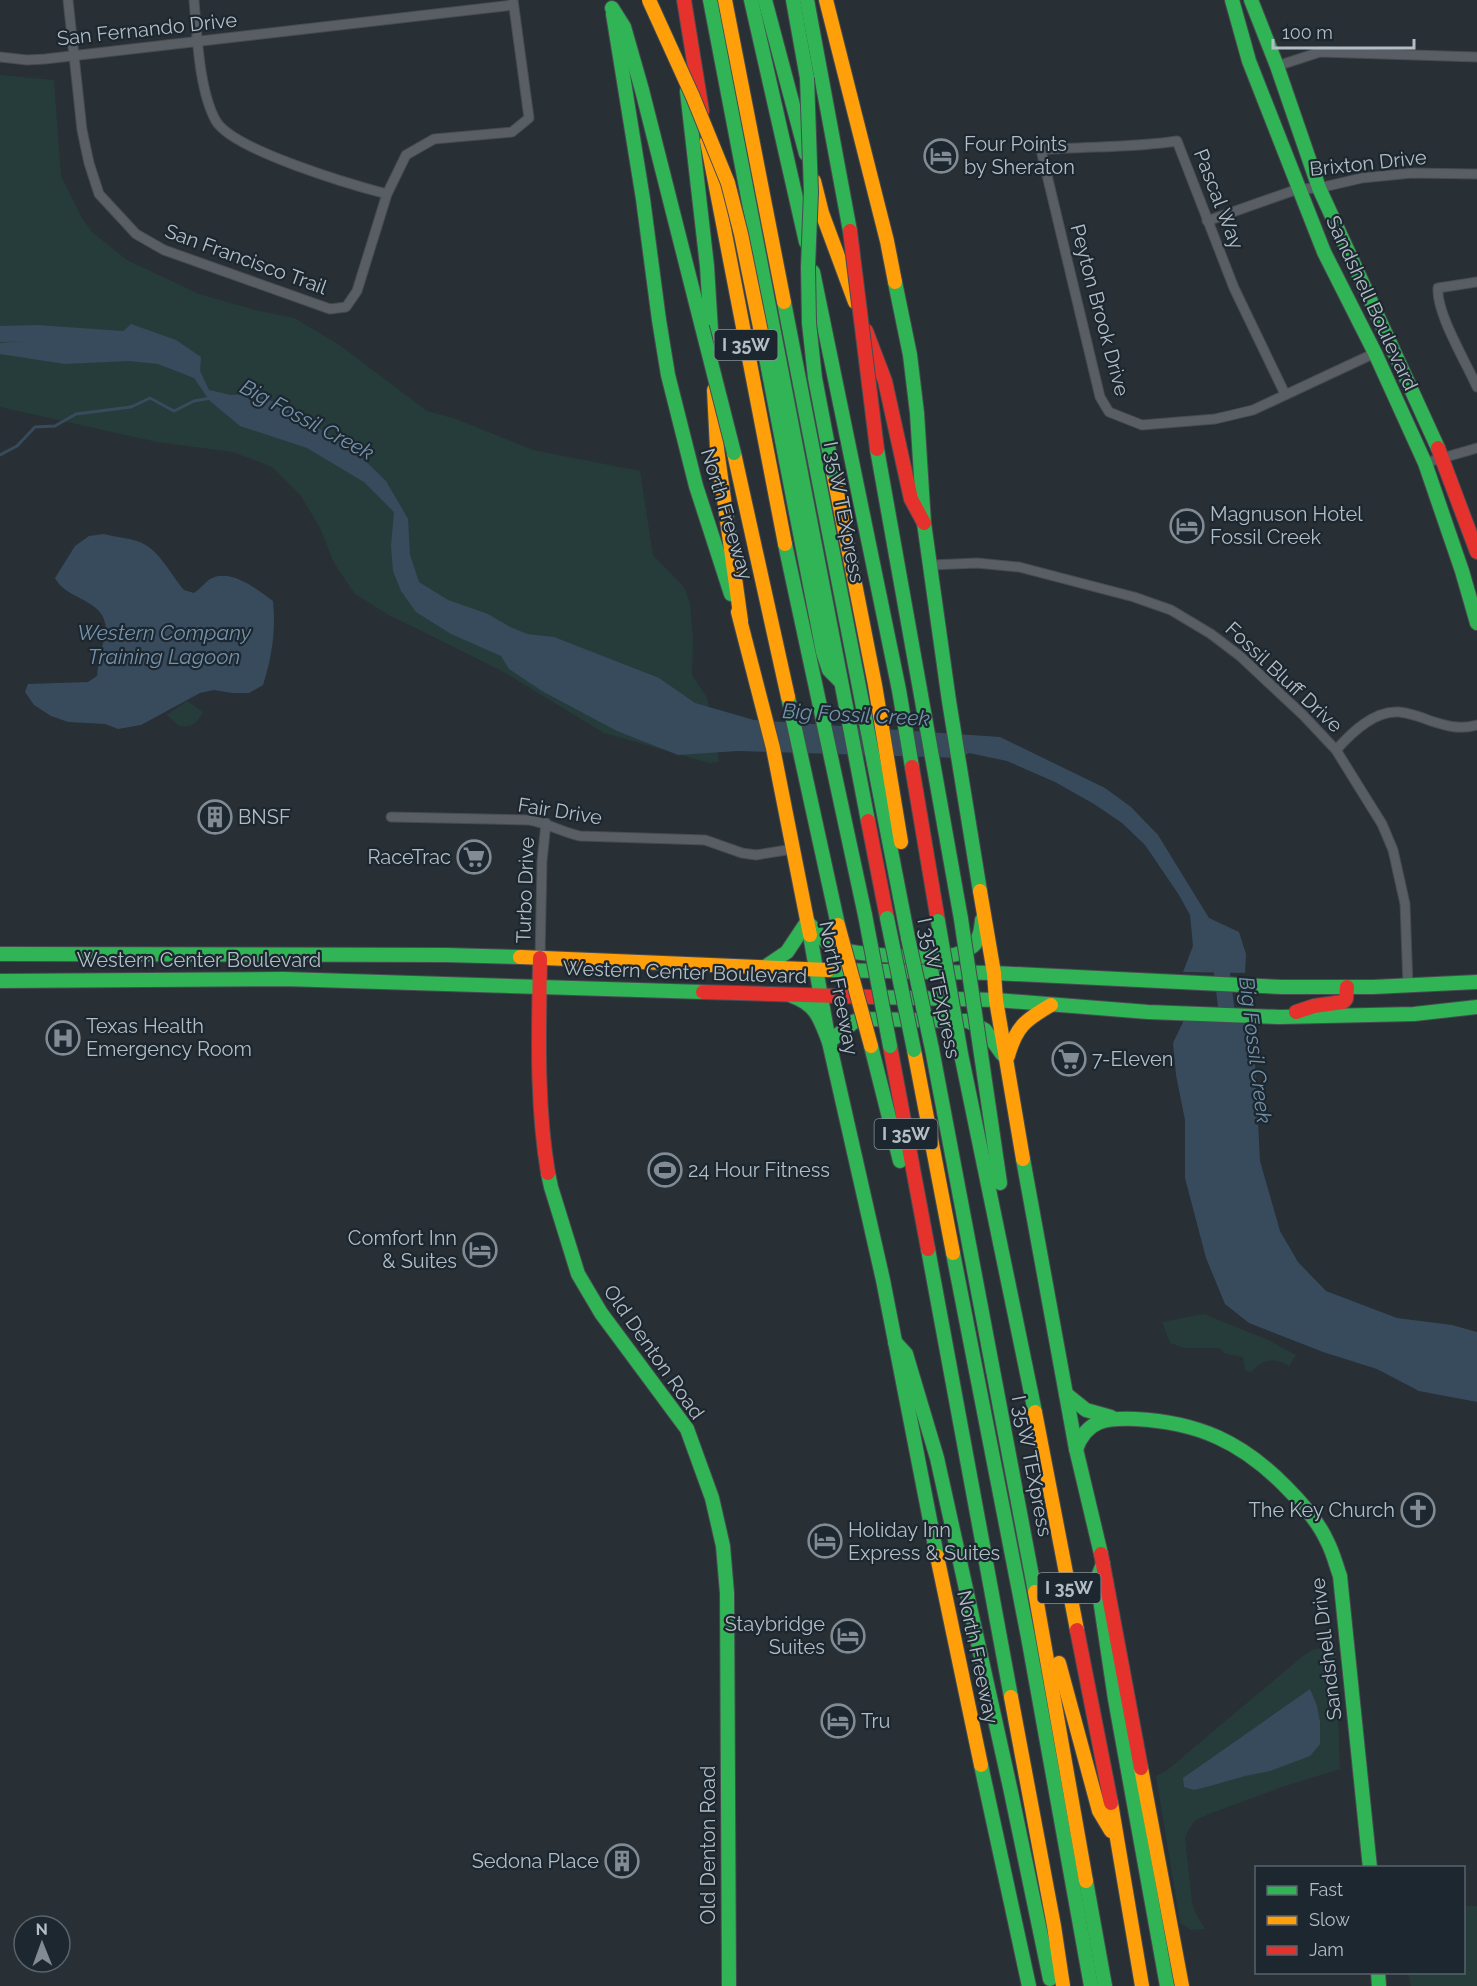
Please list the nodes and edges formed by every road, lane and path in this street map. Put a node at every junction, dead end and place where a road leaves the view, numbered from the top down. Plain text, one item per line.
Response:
1 (68, 0) edge
2 (194, 0) edge
3 (649, 0) edge
4 (675, 0) edge
5 (684, 0) edge
6 (710, 0) edge
7 (725, 0) edge
8 (751, 0) edge
9 (765, 0) edge
10 (793, 0) edge
11 (807, 0) edge
12 (826, 0) edge
13 (1232, 0) edge
14 (1251, 0) edge
15 (513, 3) edge
16 (611, 4) edge
17 (198, 42) junction
18 (75, 56) junction
19 (0, 57) edge
20 (1477, 57) edge
21 (1277, 66) junction
22 (1041, 150) joint
23 (1477, 174) edge
24 (1319, 188) junction
25 (1298, 189) junction
26 (387, 194) junction
27 (1207, 221) junction
28 (1477, 282) edge
29 (1376, 352) junction
30 (1477, 387) edge
31 (1285, 394) junction
32 (1477, 448) edge
33 (1443, 459) junction
34 (1425, 464) junction
35 (924, 523) junction
36 (1477, 552) edge
37 (931, 565) junction
38 (741, 621) junction
39 (1477, 623) edge
40 (843, 685) junction
41 (1477, 725) edge
42 (1336, 750) junction
43 (391, 817) dead end
44 (546, 823) junction
45 (793, 849) junction
46 (983, 901) junction
47 (807, 922) junction
48 (908, 938) junction
49 (87, 953) junction
50 (0, 954) edge
51 (320, 954) junction
52 (540, 958) junction
53 (765, 967) junction
54 (817, 970) junction
55 (994, 973) junction
56 (88, 979) junction
57 (319, 980) junction
58 (0, 981) edge
59 (1477, 982) edge
60 (1408, 986) junction
61 (540, 987) junction
62 (1347, 987) junction
63 (784, 994) junction
64 (821, 995) junction
65 (996, 1000) junction
66 (1051, 1005) junction
67 (1477, 1007) edge
68 (1280, 1017) junction
69 (829, 1042) junction
70 (1006, 1061) junction
71 (922, 1222) junction
72 (1020, 1333) junction
73 (895, 1342) junction
74 (1066, 1394) junction
75 (1116, 1419) junction
76 (1076, 1449) junction
77 (1015, 1481) junction
78 (1103, 1564) junction
79 (1118, 1842) junction
80 (1370, 1866) edge
81 (729, 1986) edge
82 (1029, 1986) edge
83 (1051, 1986) edge
84 (1063, 1986) edge
85 (1091, 1986) edge
86 (1106, 1986) edge
87 (1142, 1986) edge
88 (1167, 1986) edge
89 (1182, 1986) edge

1 - 18 street, San Francisco Trail
2 - 17 street
3 - 40 main road, bridge
4 - 38 main road
5 - 71 main road, North Freeway / I 35W, bridge
6 - 40 main road, I 35W TEXpress
7 - 48 main road, I 35W TEXpress
8 - 72 main road, I 35W, bridge
9 - 35 main road
10 - 48 main road, bridge
11 - 72 main road, bridge
12 - 35 main road
13 - 25 main road, Sandshell Boulevard
14 - 21 main road, Sandshell Boulevard
15 - 17 street, San Fernando Drive
15 - 26 street
16 - 38 main road, North Freeway
16 - 71 main road, bridge
17 - 18 street, San Fernando Drive
17 - 26 street
18 - 19 street, San Fernando Drive
18 - 26 street, San Francisco Trail
20 - 21 street
21 - 24 main road, Sandshell Boulevard
22 - 27 street, Pascal Way
22 - 31 street, Peyton Brook Drive
23 - 24 street, Brixton Drive
24 - 25 street, Brixton Drive
24 - 33 main road, Sandshell Boulevard
25 - 27 street, Brixton Drive
25 - 29 main road, Sandshell Boulevard
27 - 31 street, Pascal Way
28 - 30 street
29 - 31 street, Peyton Brook Drive
29 - 34 main road, Sandshell Boulevard
32 - 33 street
33 - 34 street
33 - 36 main road, Sandshell Boulevard
34 - 39 main road, Sandshell Boulevard
35 - 37 main road
37 - 42 street, Fossil Bluff Drive
37 - 46 main road
38 - 45 main road, North Freeway
40 - 85 main road, I 35W TEXpress, bridge
41 - 42 street
42 - 60 street, Fossil Bluff Drive
43 - 44 street, Fair Drive
44 - 45 street, Fair Drive
44 - 52 street, Turbo Drive
45 - 47 main road, North Freeway
46 - 47 main road
46 - 55 main road
47 - 53 main road
47 - 54 main road, North Freeway
48 - 77 main road, I 35W TEXpress, bridge
49 - 50 main road, Western Center Boulevard
49 - 51 main road, Western Center Boulevard
49 - 56 main road
51 - 52 main road, Western Center Boulevard
51 - 57 main road
52 - 53 main road, Western Center Boulevard
52 - 61 main road, Old Denton Road
53 - 54 main road, Western Center Boulevard
54 - 55 main road, Western Center Boulevard
54 - 64 main road, North Freeway
55 - 62 main road, Western Center Boulevard
55 - 65 main road
56 - 57 main road, Western Center Boulevard
56 - 58 main road, Western Center Boulevard
57 - 61 main road, Western Center Boulevard
59 - 60 main road, Western Center Boulevard
60 - 62 main road, Western Center Boulevard
61 - 63 main road, Western Center Boulevard
61 - 81 main road, Old Denton Road
62 - 68 main road
63 - 64 main road, Western Center Boulevard
63 - 69 main road
64 - 65 main road, Western Center Boulevard
64 - 69 main road, North Freeway
65 - 66 main road, Western Center Boulevard
65 - 70 main road
66 - 68 main road, Western Center Boulevard
66 - 70 main road
67 - 68 main road, Western Center Boulevard
69 - 70 main road
69 - 73 main road, North Freeway
70 - 74 main road
71 - 84 main road, North Freeway / I 35W
72 - 79 main road, I 35W
73 - 82 main road, North Freeway
73 - 83 main road
74 - 75 main road, Sandshell Drive
74 - 76 main road
75 - 76 main road, Sandshell Drive
75 - 80 main road, Sandshell Drive
76 - 78 main road
77 - 79 main road
77 - 86 main road, I 35W TEXpress
78 - 88 main road
78 - 89 main road
79 - 87 main road, I 35W

